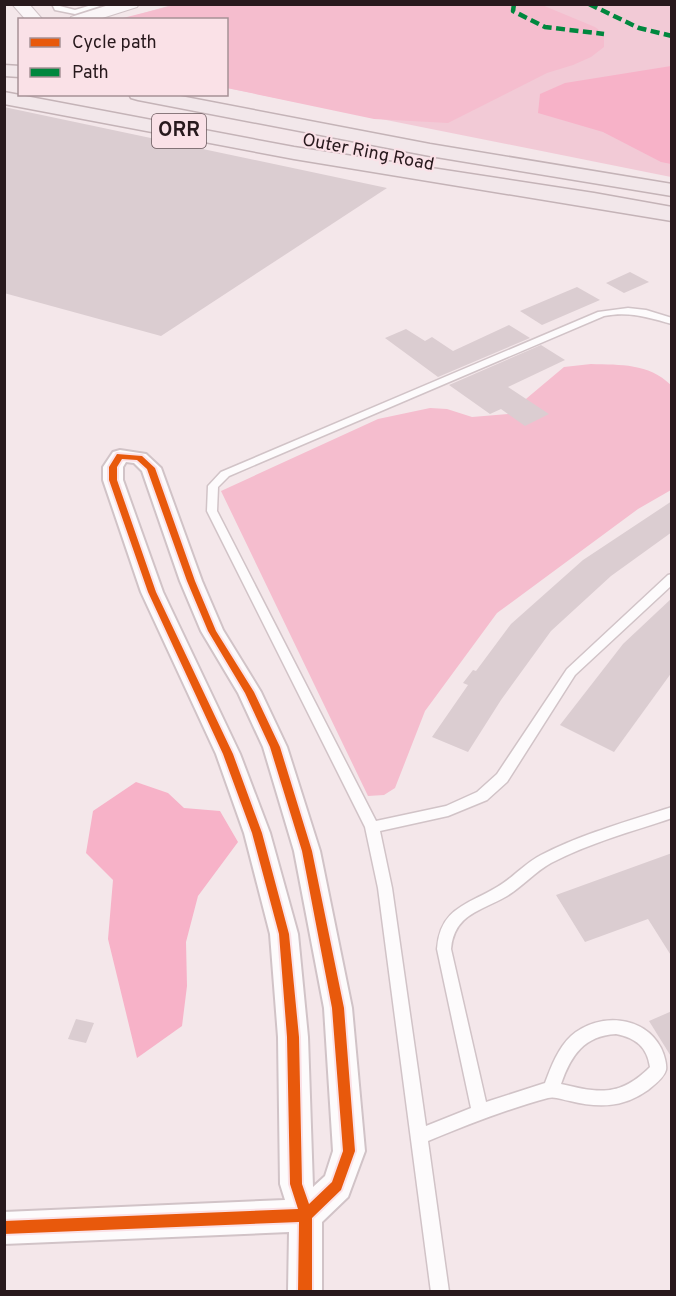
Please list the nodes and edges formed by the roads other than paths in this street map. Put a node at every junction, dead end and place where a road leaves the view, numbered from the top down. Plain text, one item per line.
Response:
1 (20, 4) edge
2 (55, 4) edge
3 (103, 4) edge
4 (131, 4) edge
5 (151, 4) edge
6 (32, 18) edge
7 (84, 18) edge
8 (104, 18) edge
9 (76, 96) edge
10 (147, 96) edge
11 (228, 96) edge
12 (4, 98) edge
13 (285, 103) dead end
14 (304, 110) junction
15 (371, 146) junction
16 (425, 156) junction
17 (672, 190) edge
18 (672, 214) edge
19 (672, 321) edge
20 (671, 580) edge
21 (672, 812) edge
22 (372, 827) junction
23 (550, 1089) junction
24 (480, 1112) junction
25 (418, 1137) junction
26 (306, 1215) junction
27 (4, 1228) edge
28 (305, 1292) edge
29 (440, 1292) edge

1 - 6 main road
2 - 3 lane
4 - 7 main road
5 - 8 main road
9 - 15 highway, Outer Ring Road / ORR
10 - 15 highway, Outer Ring Road / ORR
11 - 14 highway, ORR
12 - 15 highway, ORR
13 - 14 highway, ORR
14 - 15 highway, ORR
15 - 16 highway, ORR
15 - 16 highway, Outer Ring Road / ORR
16 - 17 highway, Outer Ring Road / ORR
16 - 18 highway, ORR
19 - 22 lane
20 - 22 lane
21 - 24 lane
22 - 25 lane
23 - 23 lane
23 - 24 lane
24 - 25 lane
25 - 29 lane
26 - 26 street
26 - 27 street
26 - 28 street

